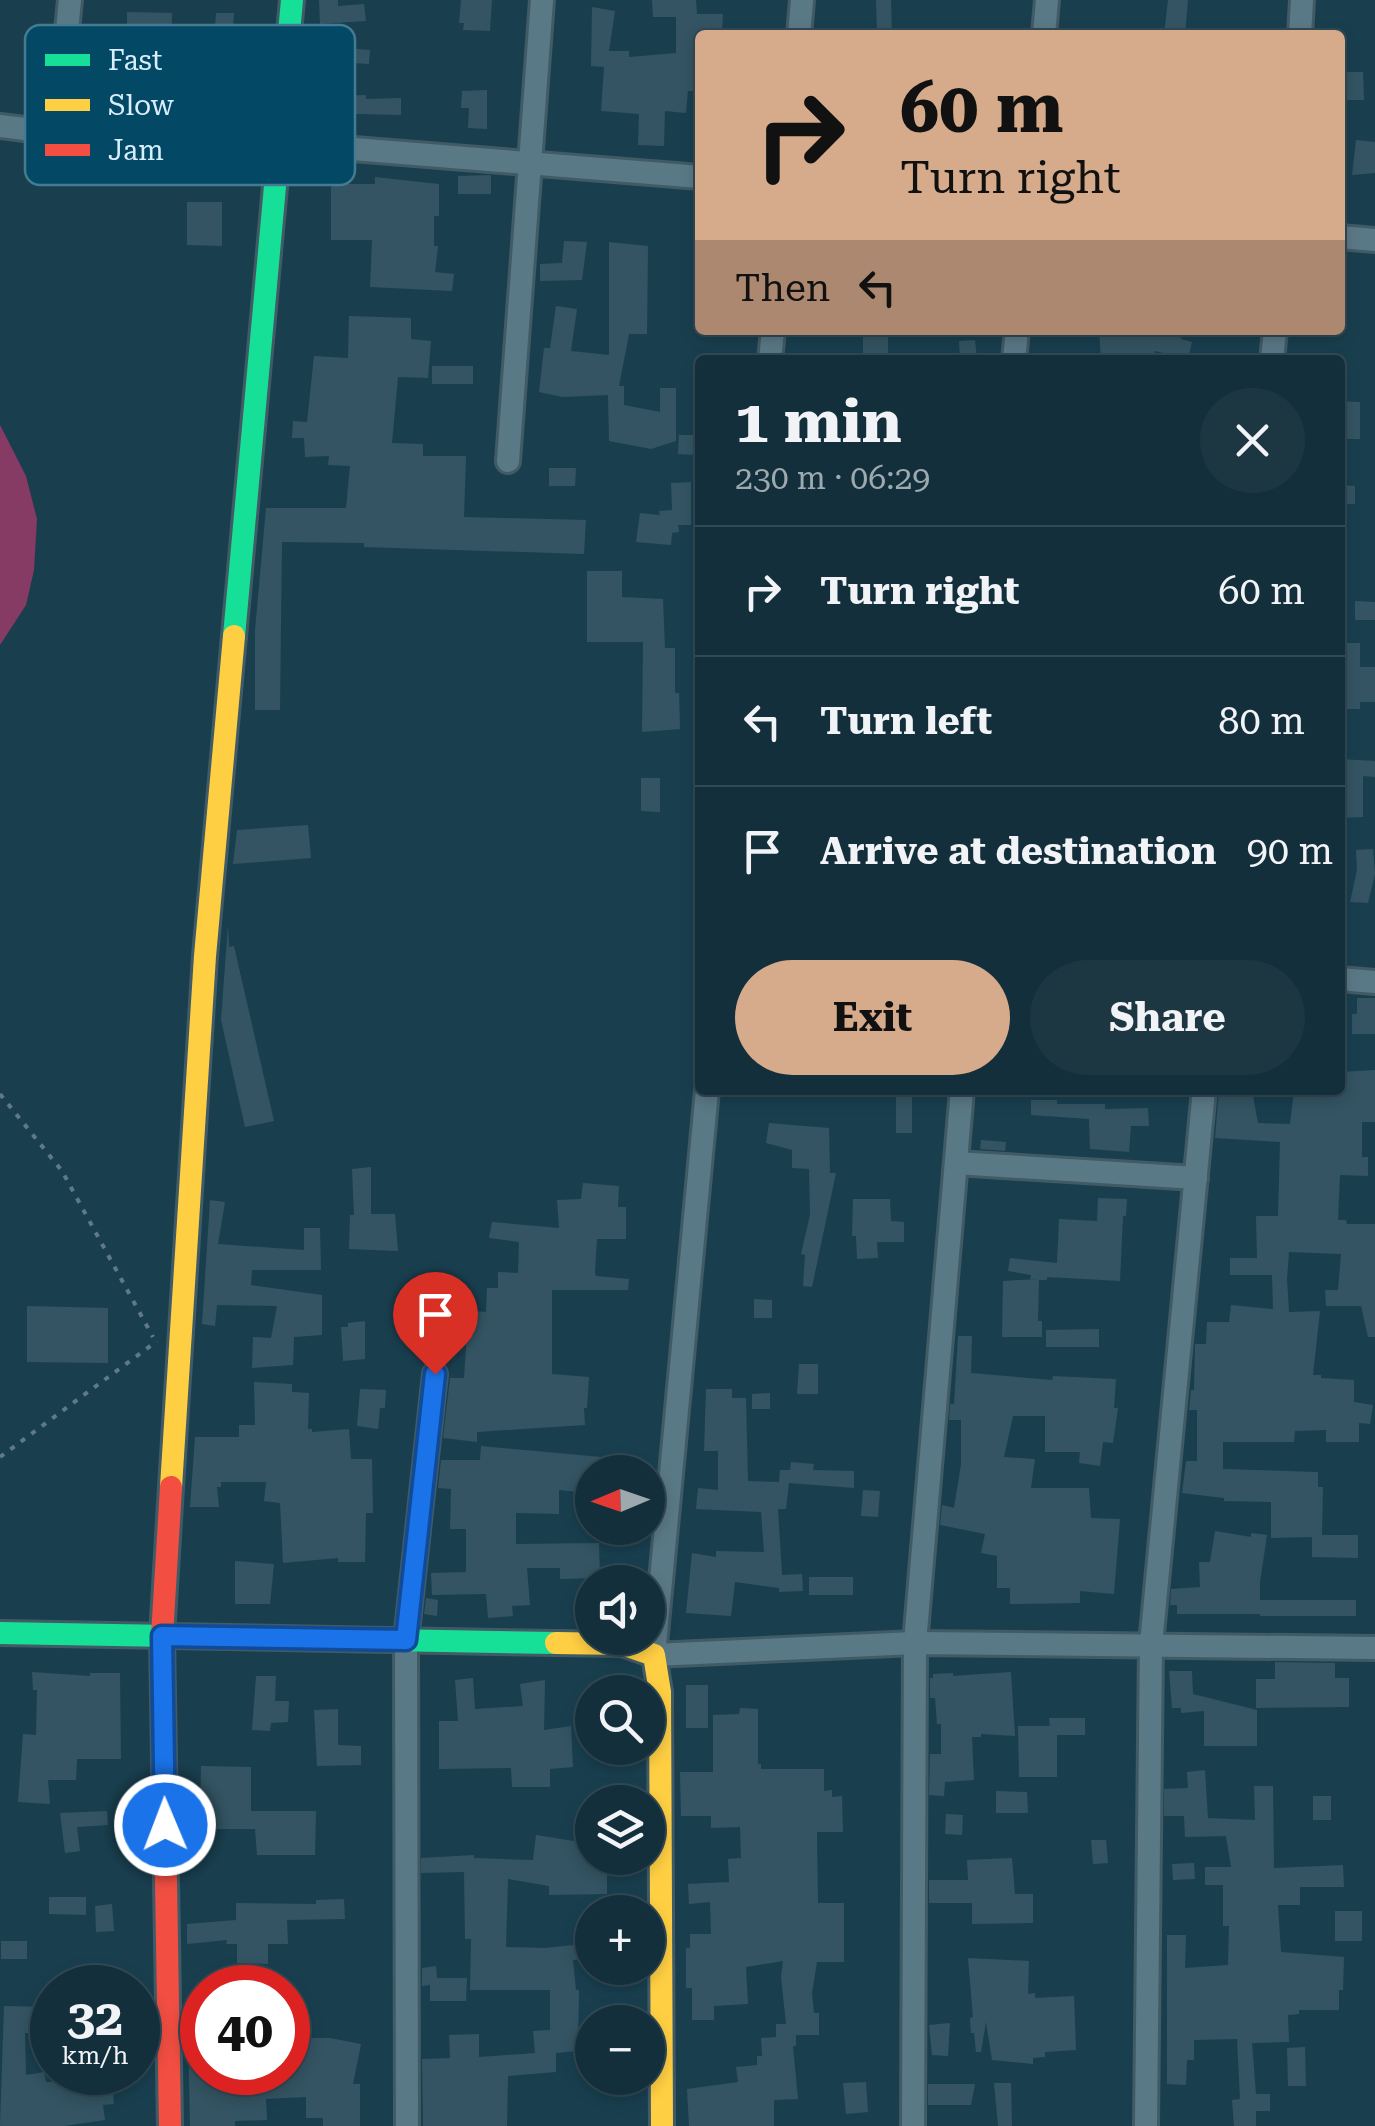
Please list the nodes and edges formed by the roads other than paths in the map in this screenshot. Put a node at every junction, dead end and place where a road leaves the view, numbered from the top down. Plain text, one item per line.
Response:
1 (70, 0) edge
2 (292, 0) edge
3 (542, 0) edge
4 (802, 0) edge
5 (1047, 0) edge
6 (1302, 0) edge
7 (68, 25) edge
8 (290, 25) edge
9 (799, 30) edge
10 (1044, 30) edge
11 (1300, 30) edge
12 (0, 126) edge
13 (25, 129) edge
14 (355, 149) edge
15 (530, 163) junction
16 (695, 176) edge
17 (276, 185) edge
18 (1345, 237) edge
19 (1375, 240) edge
20 (508, 460) dead end
21 (1345, 979) edge
22 (1375, 982) edge
23 (707, 1095) edge
24 (962, 1095) edge
25 (1204, 1095) edge
26 (956, 1163) junction
27 (1196, 1178) junction
28 (435, 1374) dead end
29 (662, 1565) edge
30 (0, 1634) edge
31 (162, 1636) junction
32 (406, 1640) junction
33 (575, 1643) edge
34 (915, 1643) junction
35 (1151, 1644) junction
36 (1375, 1648) edge
37 (665, 1654) edge
38 (654, 1655) edge
39 (170, 2126) edge
40 (407, 2126) edge
41 (662, 2126) edge
42 (914, 2126) edge
43 (1146, 2126) edge

1 - 7 street
2 - 8 street
3 - 15 street
4 - 9 street
5 - 10 street
6 - 11 street
12 - 13 street
14 - 15 street
15 - 16 street
15 - 20 street
17 - 31 street
18 - 19 street
21 - 22 street
23 - 29 street
24 - 26 street
25 - 27 street
26 - 27 street
26 - 34 street
27 - 35 street
28 - 32 street
30 - 31 street
31 - 32 street
31 - 39 street
32 - 33 street
32 - 40 street
34 - 35 street
34 - 37 street
34 - 42 street
35 - 36 street
35 - 43 street
38 - 41 street

